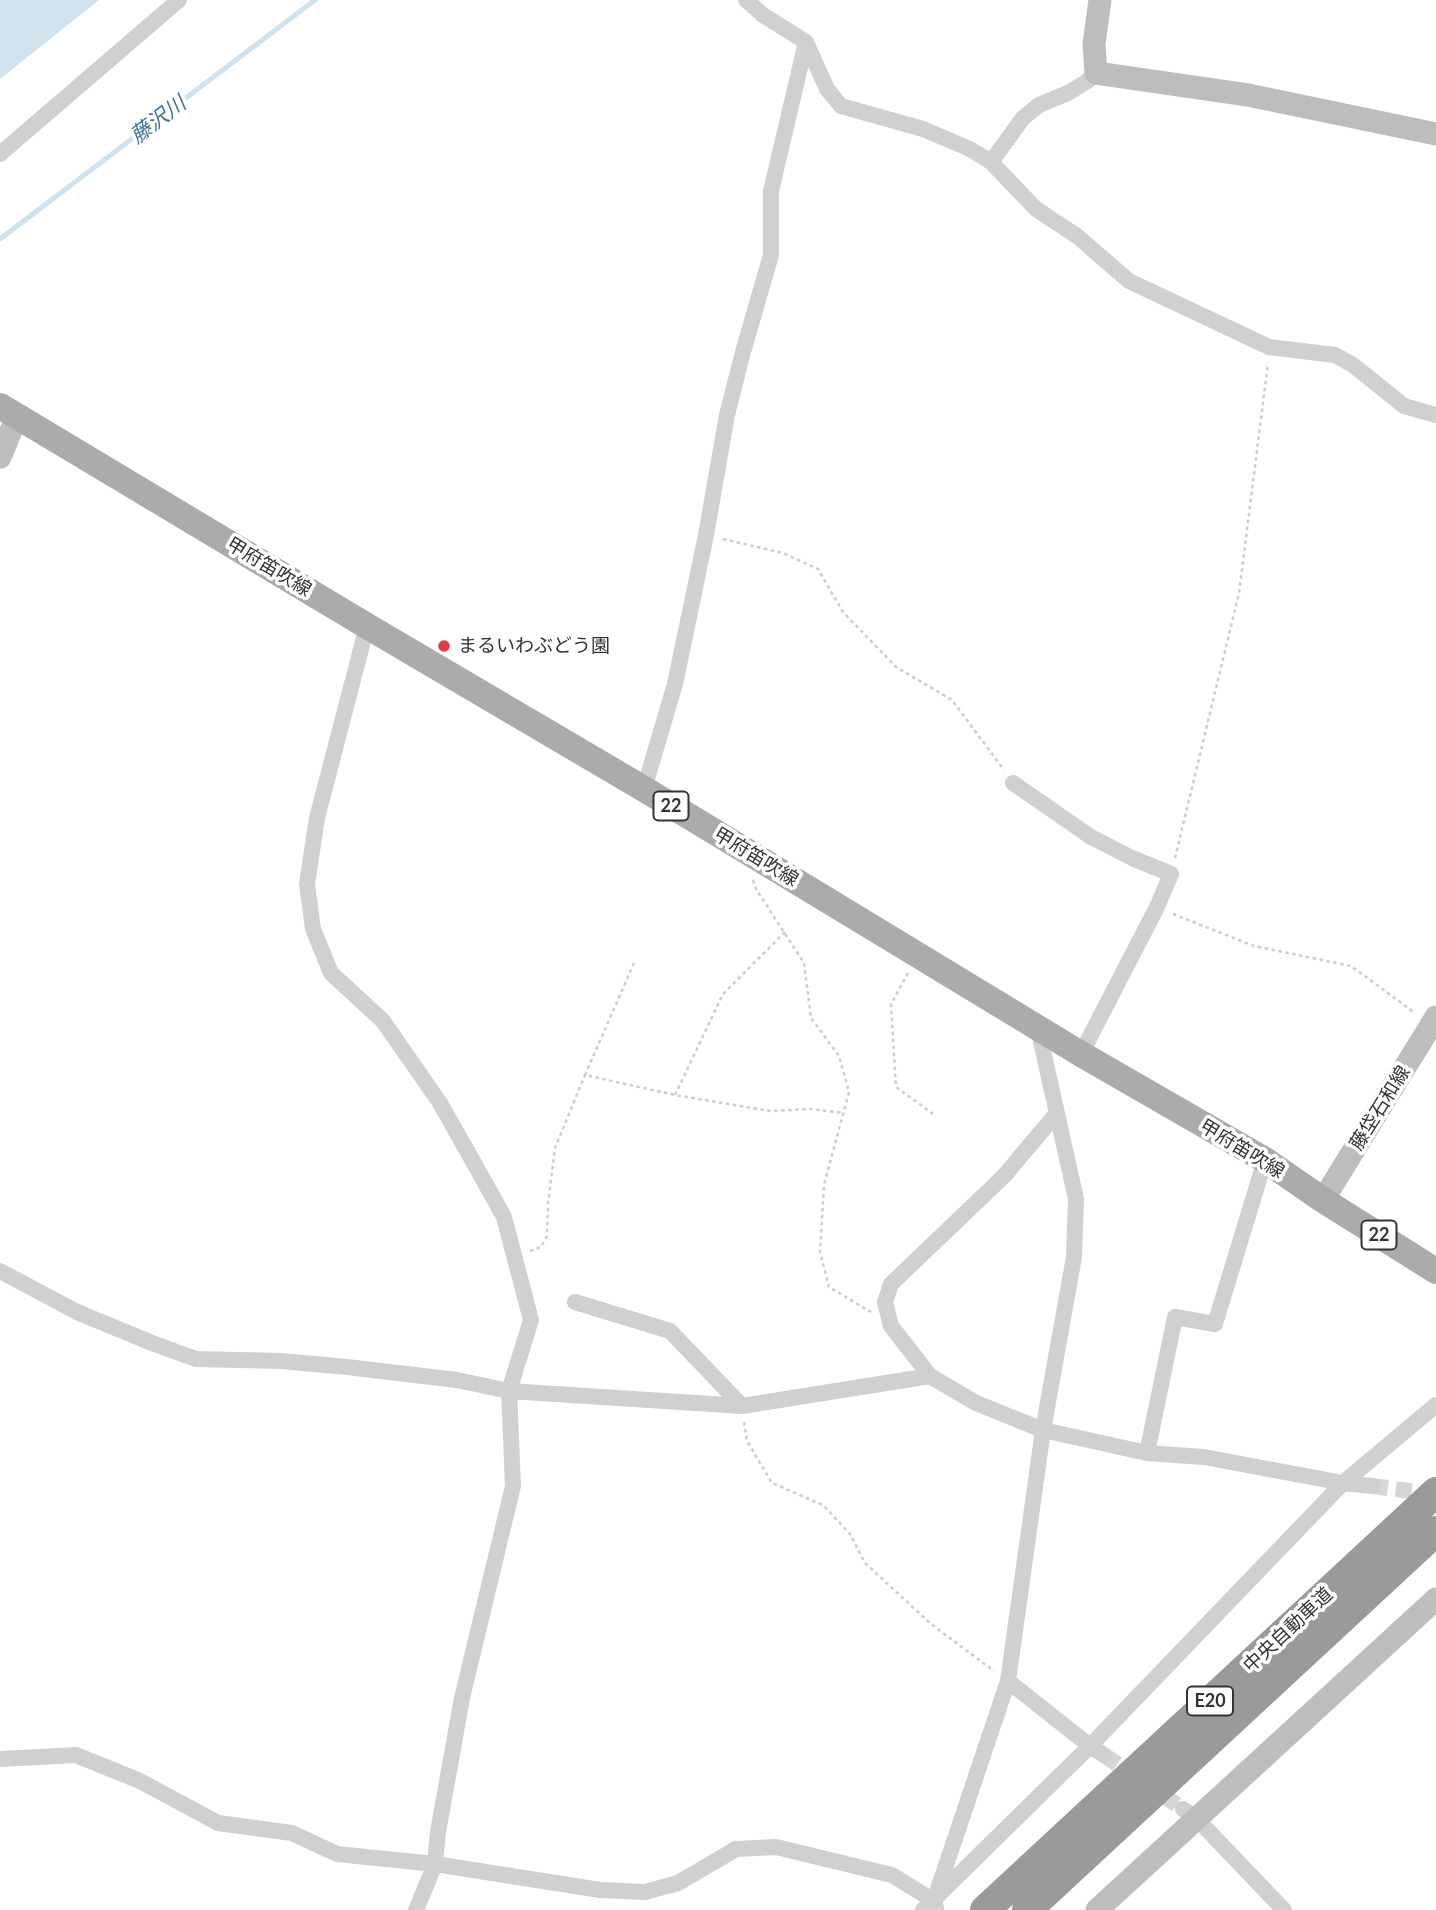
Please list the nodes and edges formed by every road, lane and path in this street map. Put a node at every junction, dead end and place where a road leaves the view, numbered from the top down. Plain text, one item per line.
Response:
1 (179, 0) edge
2 (746, 0) edge
3 (1101, 0) edge
4 (806, 42) junction
5 (1096, 73) junction
6 (1436, 134) edge
7 (0, 154) edge
8 (991, 162) junction
9 (1269, 347) junction
10 (9, 411) edge
11 (1436, 415) edge
12 (0, 457) edge
13 (706, 535) junction
14 (367, 626) junction
15 (1013, 783) joint
16 (644, 789) junction
17 (744, 850) junction
18 (1171, 874) junction
19 (1157, 908) junction
20 (785, 932) junction
21 (917, 955) junction
22 (634, 963) dead end
23 (1434, 1021) edge
24 (1038, 1028) junction
25 (1081, 1054) junction
26 (585, 1075) junction
27 (675, 1095) junction
28 (1057, 1113) junction
29 (844, 1114) junction
30 (933, 1114) dead end
31 (1265, 1160) junction
32 (1323, 1199) junction
33 (514, 1257) junction
34 (0, 1271) edge
35 (1436, 1271) edge
36 (575, 1302) dead end
37 (891, 1326) junction
38 (930, 1376) junction
39 (509, 1391) junction
40 (1436, 1405) edge
41 (742, 1406) junction
42 (1043, 1430) junction
43 (1147, 1453) junction
44 (1343, 1483) junction
45 (1372, 1486) tunnel mouth
46 (1436, 1492) edge
47 (1436, 1531) edge
48 (1436, 1599) edge
49 (1008, 1682) junction
50 (1090, 1746) junction
51 (1104, 1755) tunnel mouth
52 (0, 1759) edge
53 (1189, 1813) junction
54 (435, 1864) junction
55 (931, 1907) edge
56 (416, 1910) edge
57 (985, 1910) edge
58 (1027, 1910) edge
59 (1097, 1910) edge
60 (1283, 1910) edge

1 - 7 street
2 - 4 street
3 - 5 street
4 - 8 street
4 - 13 street
5 - 6 street
5 - 8 street
8 - 9 street
9 - 11 street
9 - 18 path
10 - 12 street
10 - 14 main road, 甲府笛吹線 / 22
13 - 15 path
13 - 16 street
14 - 16 main road, 甲府笛吹線 / 22
14 - 33 street
15 - 18 street
16 - 17 main road, 甲府笛吹線 / 22
17 - 20 path
17 - 21 main road, 甲府笛吹線 / 22
18 - 19 street
19 - 23 path
19 - 25 street
20 - 27 path
20 - 29 path
21 - 24 main road, 甲府笛吹線 / 22
21 - 30 path
22 - 26 path
23 - 32 street, 藤垈石和線
24 - 25 main road, 甲府笛吹線 / 22
24 - 28 street
25 - 31 main road, 甲府笛吹線 / 22
26 - 27 path
26 - 33 path
27 - 29 path
28 - 37 street
28 - 42 street
29 - 37 path
31 - 32 main road, 甲府笛吹線 / 22
31 - 43 street
32 - 35 main road, 甲府笛吹線 / 22
33 - 39 street
34 - 39 street
36 - 41 street
37 - 38 street
38 - 41 street
38 - 42 street
39 - 41 street
39 - 54 street
40 - 44 street
41 - 49 path
42 - 43 street
42 - 49 street
43 - 44 street
44 - 45 street
44 - 50 street
46 - 57 highway, 中央自動車道 / E20
47 - 58 highway, 中央自動車道 / E20
48 - 53 street
49 - 50 street
49 - 55 street
50 - 51 street
50 - 55 street
52 - 54 street
53 - 59 street
53 - 60 street
54 - 55 street
54 - 56 street

